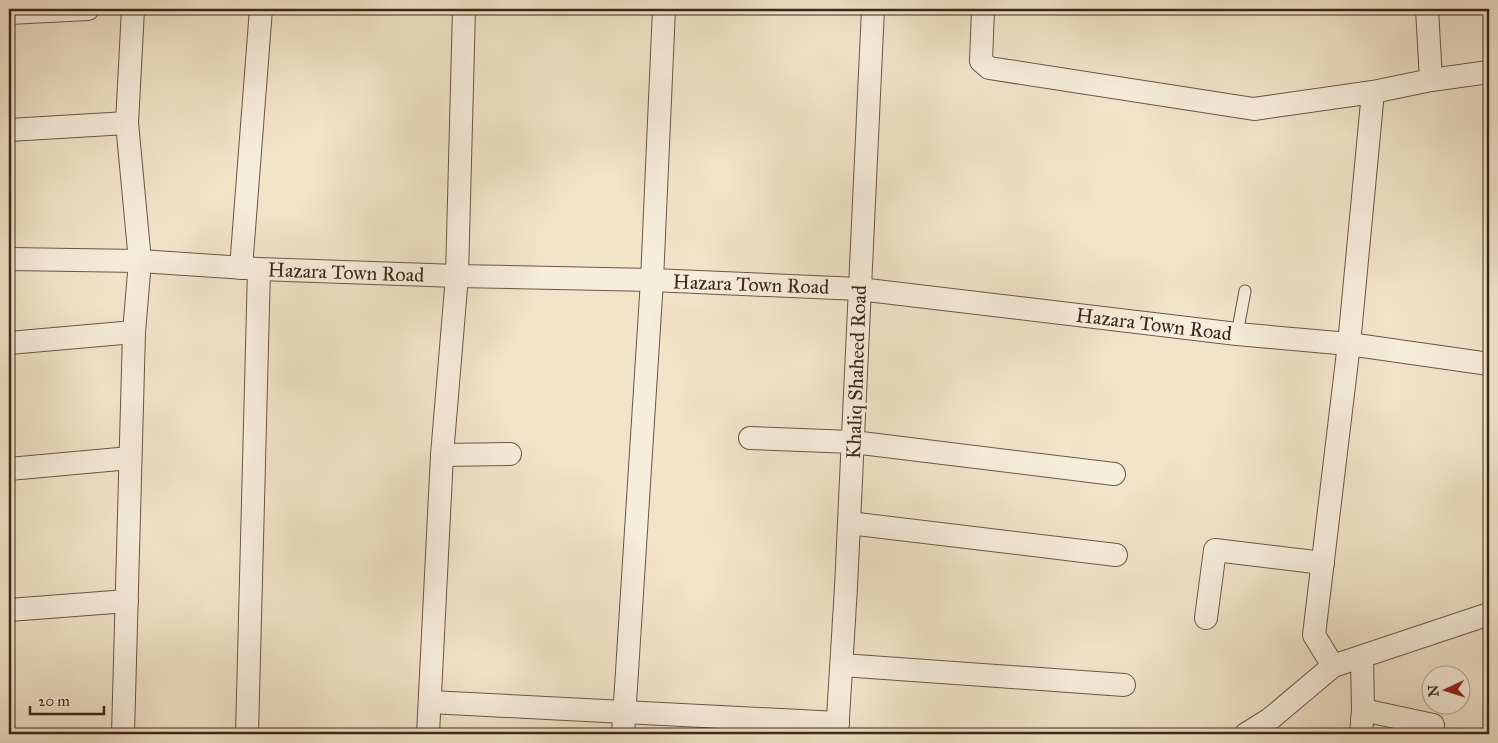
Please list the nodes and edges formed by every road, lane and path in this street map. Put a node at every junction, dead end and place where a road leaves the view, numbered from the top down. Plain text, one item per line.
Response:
1 (88, 9) edge
2 (133, 9) edge
3 (261, 9) edge
4 (464, 9) edge
5 (664, 9) edge
6 (873, 9) edge
7 (983, 9) edge
8 (1427, 9) edge
9 (9, 13) edge
10 (1489, 72) edge
11 (1430, 80) junction
12 (1373, 92) junction
13 (127, 123) junction
14 (9, 130) edge
15 (9, 259) edge
16 (140, 261) junction
17 (250, 269) junction
18 (457, 276) junction
19 (652, 280) junction
20 (860, 289) junction
21 (1245, 291) dead end
22 (134, 332) junction
23 (1236, 334) junction
24 (9, 343) edge
25 (1350, 344) junction
26 (1489, 364) edge
27 (750, 438) dead end
28 (853, 442) junction
29 (510, 454) dead end
30 (442, 455) junction
31 (130, 458) junction
32 (9, 468) edge
33 (1114, 474) dead end
34 (849, 523) junction
35 (1116, 555) dead end
36 (1323, 563) junction
37 (126, 601) junction
38 (9, 610) edge
39 (1489, 614) edge
40 (1206, 618) dead end
41 (1362, 657) junction
42 (842, 665) junction
43 (1333, 666) junction
44 (1124, 685) dead end
45 (430, 702) junction
46 (1363, 710) junction
47 (624, 712) junction
48 (838, 729) edge
49 (123, 734) edge
50 (247, 734) edge
51 (428, 734) edge
52 (623, 734) edge
53 (1246, 734) edge
54 (1361, 734) edge
55 (1431, 734) edge

1 - 9 street
2 - 13 street
3 - 17 street
4 - 18 street
5 - 19 street
6 - 20 street, Khaliq Shaheed Road
7 - 12 street
8 - 11 street
10 - 11 street
11 - 12 street
12 - 25 street
13 - 14 street
13 - 16 street
15 - 16 street, Hazara Town Road
16 - 17 street, Hazara Town Road
16 - 22 street
17 - 18 street, Hazara Town Road
17 - 50 street
18 - 19 street, Hazara Town Road
18 - 30 street
19 - 20 street, Hazara Town Road
19 - 47 street
20 - 23 street, Hazara Town Road
20 - 28 street, Khaliq Shaheed Road
21 - 23 lane
22 - 24 street
22 - 31 street
23 - 25 street, Hazara Town Road
25 - 26 street, Hazara Town Road
25 - 36 street
27 - 28 street
28 - 33 street
28 - 34 street, Khaliq Shaheed Road
29 - 30 street
30 - 45 street
31 - 32 street
31 - 37 street
34 - 35 street
34 - 42 street, Khaliq Shaheed Road
36 - 40 street
36 - 43 street
37 - 38 street
37 - 49 street
39 - 41 street
41 - 43 street
41 - 46 street
42 - 44 street
42 - 48 street, Khaliq Shaheed Road
43 - 53 street
45 - 47 street
45 - 51 street
46 - 54 street
46 - 55 street
47 - 48 street
47 - 52 street

